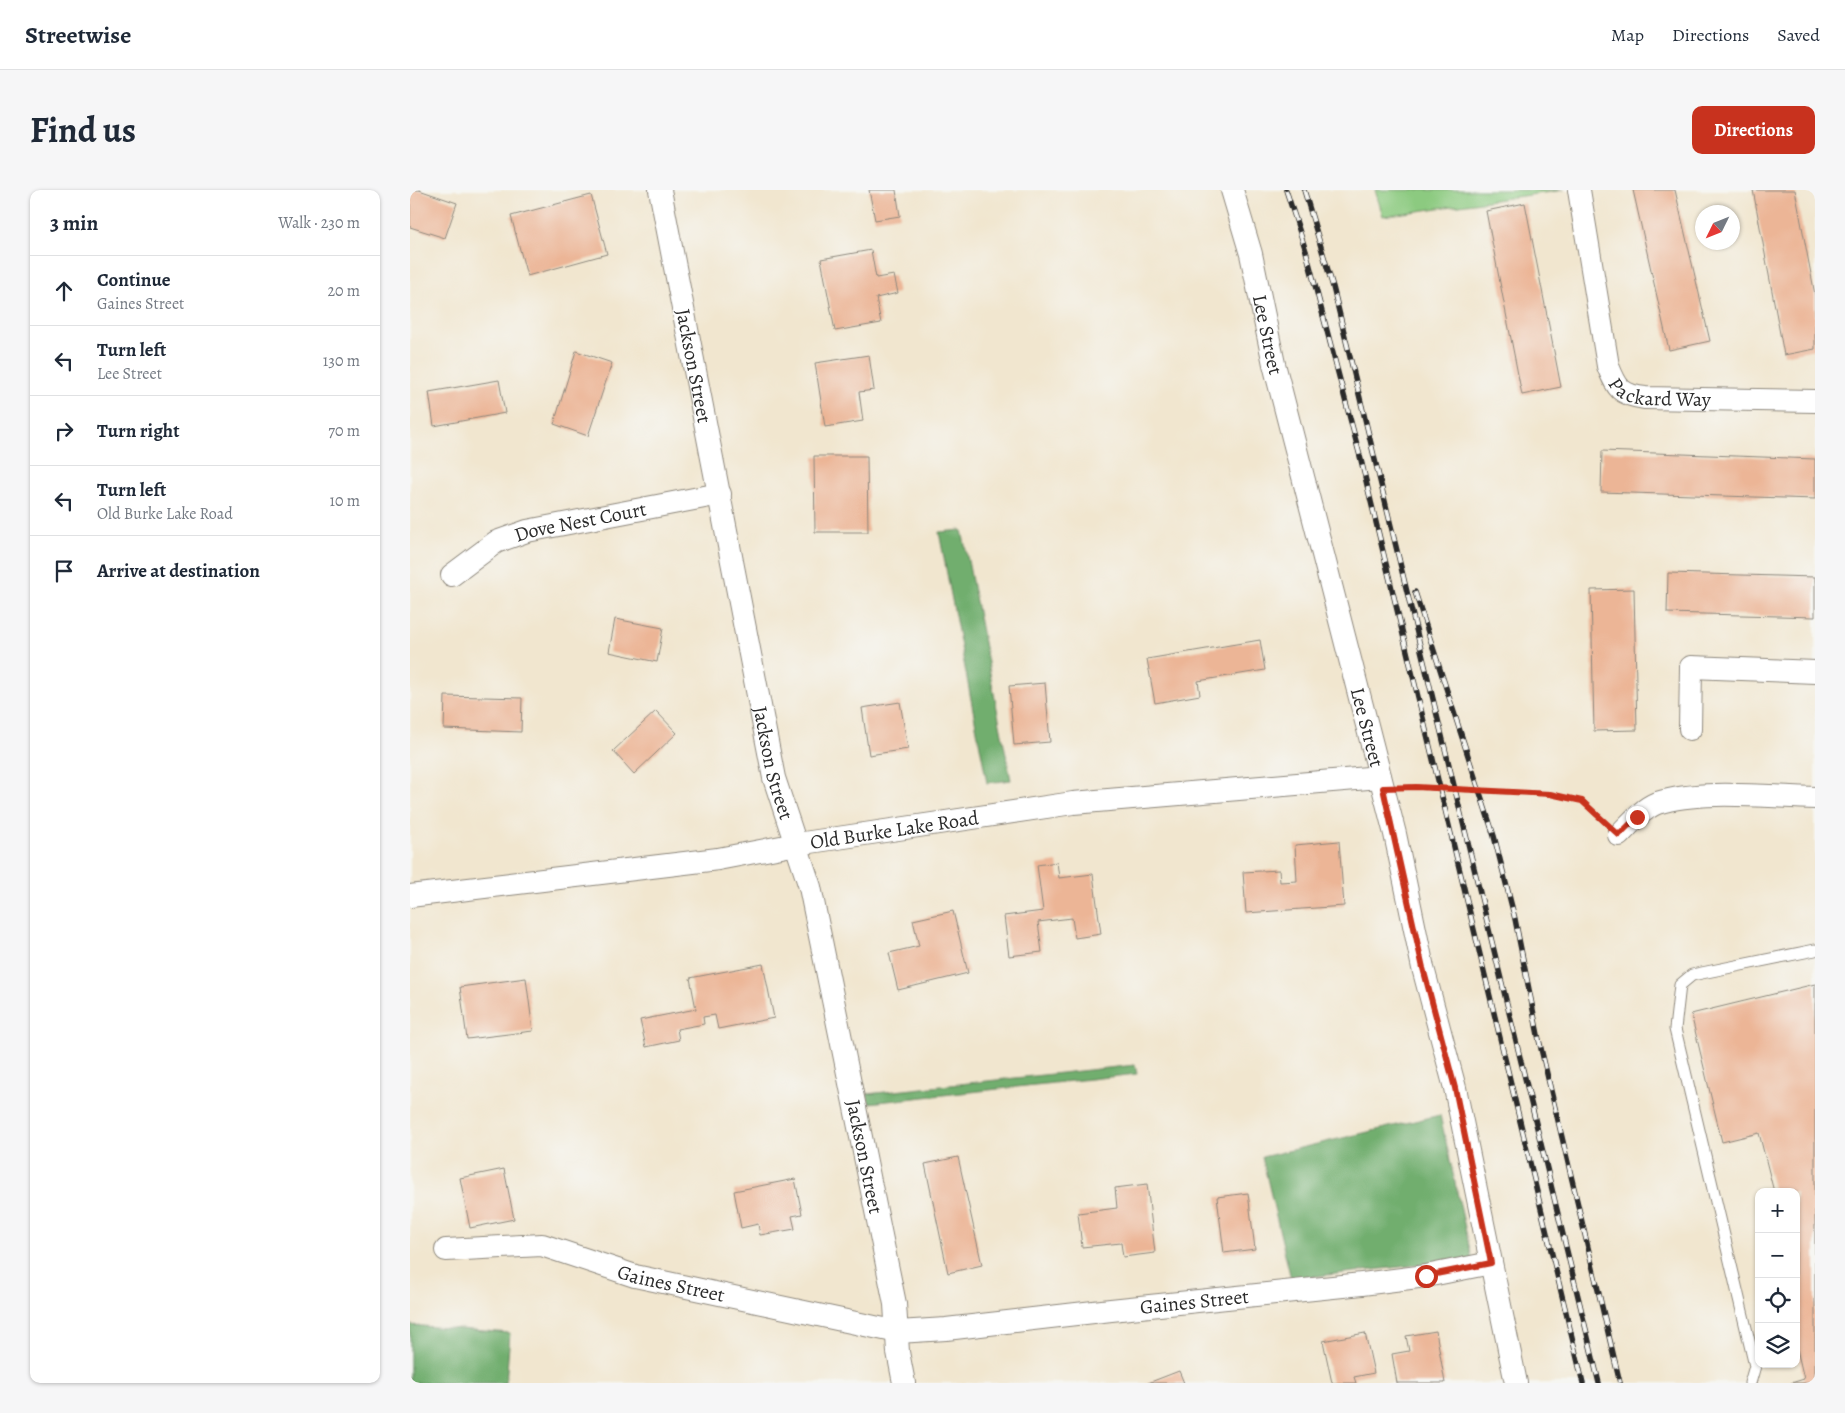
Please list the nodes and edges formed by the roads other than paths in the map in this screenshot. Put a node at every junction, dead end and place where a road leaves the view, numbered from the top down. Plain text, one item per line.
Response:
1 (660, 190) edge
2 (1232, 190) edge
3 (1579, 190) edge
4 (1815, 401) edge
5 (720, 494) junction
6 (452, 575) dead end
7 (1815, 672) edge
8 (1690, 729) dead end
9 (1382, 783) junction
10 (1815, 798) edge
11 (1619, 835) road end
12 (796, 844) junction
13 (410, 896) edge
14 (1815, 950) edge
15 (446, 1250) dead end
16 (1491, 1263) junction
17 (898, 1332) junction
18 (904, 1383) edge
19 (1516, 1383) edge
20 (1750, 1383) edge

1 - 5 street, Jackson Street
2 - 9 street, Lee Street
3 - 4 street, Packard Way
5 - 6 street, Dove Nest Court
5 - 12 street, Jackson Street
7 - 8 street
9 - 12 street, Old Burke Lake Road
9 - 16 street, Lee Street
10 - 11 street
12 - 13 street, Old Burke Lake Road
12 - 17 street, Jackson Street
14 - 20 lane
15 - 17 street, Gaines Street
16 - 17 street, Gaines Street
16 - 19 street, Lee Street
17 - 18 street

